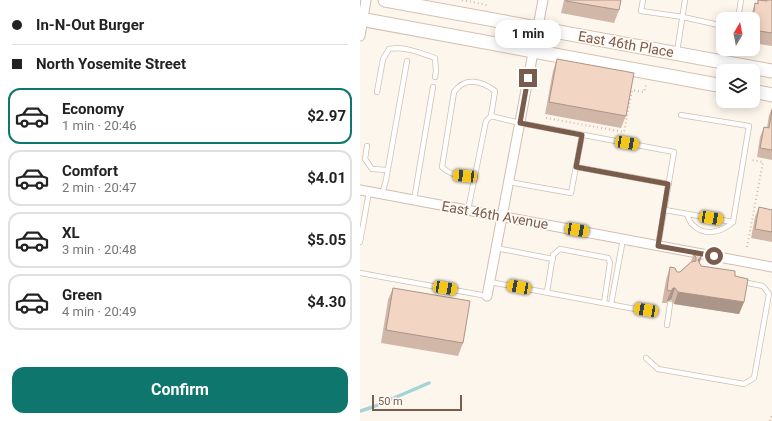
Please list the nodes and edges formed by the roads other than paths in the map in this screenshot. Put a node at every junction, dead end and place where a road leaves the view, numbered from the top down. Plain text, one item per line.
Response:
1 (366, 0) edge
2 (385, 0) edge
3 (543, 0) edge
4 (643, 0) edge
5 (686, 0) edge
6 (742, 0) edge
7 (739, 12) edge
8 (683, 17) junction
9 (361, 20) edge
10 (716, 24) edge
11 (538, 28) junction
12 (360, 36) edge
13 (534, 51) junction
14 (677, 54) junction
15 (407, 61) dead end
16 (772, 71) edge
17 (435, 77) dead end
18 (716, 85) edge
19 (433, 87) dead end
20 (377, 92) dead end
21 (760, 92) edge
22 (772, 95) edge
23 (681, 115) dead end
24 (492, 116) junction
25 (520, 123) junction
26 (582, 135) junction
27 (367, 146) dead end
28 (576, 167) junction
29 (387, 170) junction
30 (475, 177) junction
31 (509, 182) junction
32 (668, 184) junction
33 (364, 191) edge
34 (382, 194) junction
35 (414, 200) junction
36 (468, 210) junction
37 (665, 210) junction
38 (687, 214) junction
39 (503, 217) junction
40 (733, 222) junction
41 (623, 239) junction
42 (360, 242) edge
43 (658, 246) junction
44 (496, 248) junction
45 (553, 259) junction
46 (772, 267) edge
47 (360, 273) edge
48 (741, 281) edge
49 (490, 282) junction
50 (547, 292) junction
51 (487, 296) joint
52 (604, 303) junction
53 (611, 304) junction
54 (670, 304) dead end
55 (646, 310) dead end
56 (667, 324) dead end
57 (646, 358) dead end

1 - 9 street
2 - 11 street, East 46th Place
3 - 11 street
4 - 8 lane
5 - 8 lane
6 - 7 lane
8 - 10 lane
8 - 14 lane
9 - 12 street
9 - 13 street, East 46th Place
11 - 13 street
11 - 14 street, East 46th Place
13 - 18 street, East 46th Place
13 - 25 street
14 - 16 street, East 46th Place
15 - 29 lane
17 - 20 lane
19 - 35 lane
21 - 22 street
23 - 40 lane
24 - 25 lane
24 - 30 lane
24 - 30 lane
25 - 26 lane
25 - 31 street
26 - 28 lane
26 - 32 lane
27 - 29 lane
28 - 31 lane
28 - 32 lane
29 - 34 lane
30 - 36 lane
31 - 39 street
32 - 37 lane
33 - 34 street, East 46th Avenue
33 - 42 lane
34 - 35 street, East 46th Avenue
35 - 36 street, East 46th Avenue
36 - 39 street, East 46th Avenue
37 - 38 lane
37 - 43 lane
38 - 40 lane
38 - 40 lane
39 - 41 street, East 46th Avenue
39 - 44 street
41 - 43 street, East 46th Avenue
41 - 53 lane
43 - 46 street, East 46th Avenue
44 - 45 lane
44 - 49 street
45 - 50 lane
45 - 52 lane
47 - 51 lane
48 - 57 lane
49 - 50 lane
49 - 51 street
50 - 52 lane
52 - 53 lane
53 - 55 lane
54 - 56 lane

